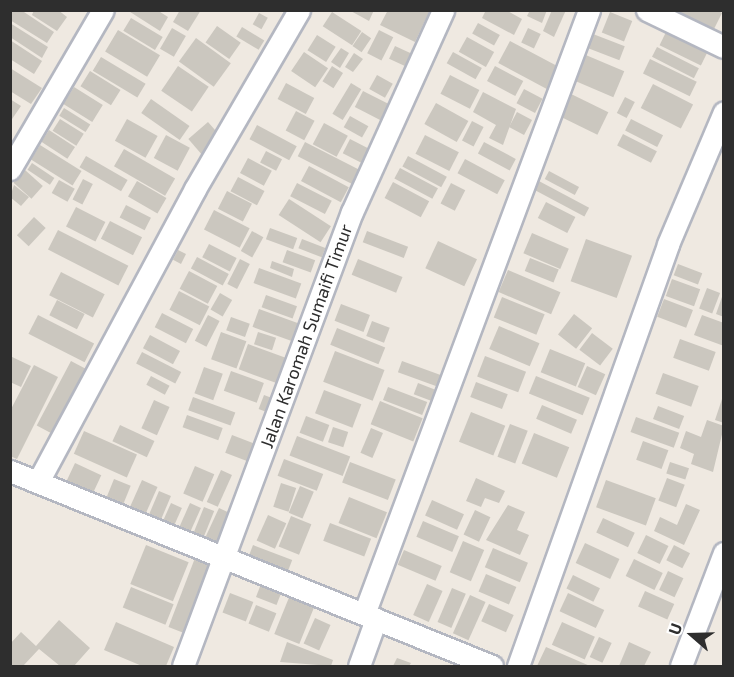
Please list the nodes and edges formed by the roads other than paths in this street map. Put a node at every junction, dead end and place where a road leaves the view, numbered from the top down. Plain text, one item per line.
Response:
1 (103, 10) edge
2 (299, 10) edge
3 (443, 10) edge
4 (589, 10) edge
5 (647, 10) edge
6 (723, 46) edge
7 (723, 112) edge
8 (10, 169) edge
9 (10, 471) edge
10 (39, 480) junction
11 (723, 553) edge
12 (224, 557) junction
13 (370, 616) junction
14 (183, 666) edge
15 (359, 666) edge
16 (492, 666) edge
17 (518, 666) edge
18 (681, 666) edge

1 - 8 street
2 - 10 street
3 - 12 street, Jalan Karomah Sumaifi Timur
4 - 13 street
5 - 6 street
7 - 17 street
9 - 10 street
10 - 12 street
11 - 18 street
12 - 13 street
12 - 14 street, Jalan Karomah Sumaifi Timur
13 - 15 street
13 - 16 street

